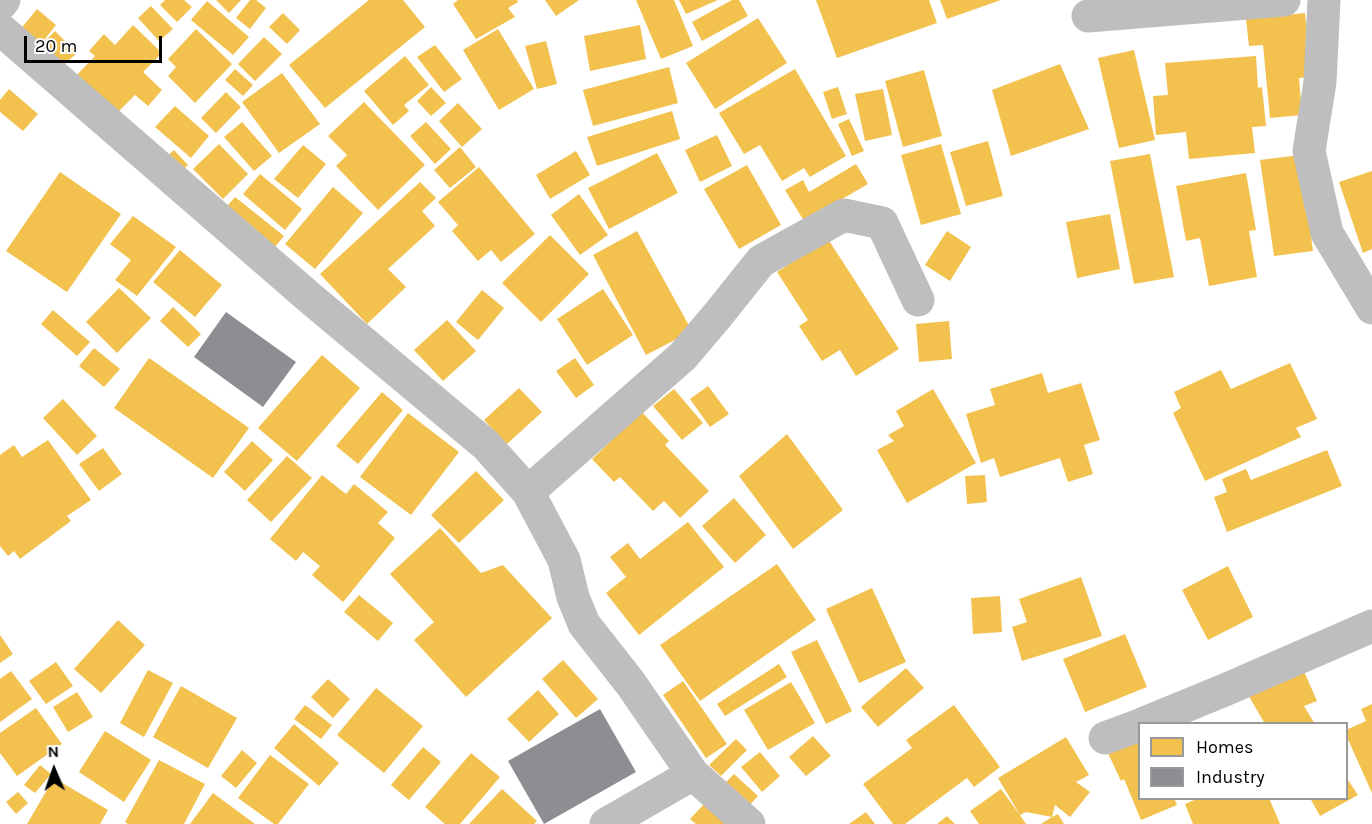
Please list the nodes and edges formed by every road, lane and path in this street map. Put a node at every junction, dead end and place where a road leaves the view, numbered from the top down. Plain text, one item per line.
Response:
1 (4, 0) edge
2 (1284, 0) edge
3 (1324, 0) edge
4 (0, 5) edge
5 (1088, 16) dead end
6 (0, 29) edge
7 (918, 300) dead end
8 (1372, 308) edge
9 (528, 492) junction
10 (1372, 626) edge
11 (1146, 722) edge
12 (1138, 725) edge
13 (1105, 738) dead end
14 (693, 774) junction
15 (606, 824) edge
16 (749, 824) edge

1 - 4 street
2 - 5 street
3 - 8 street
6 - 9 street
7 - 9 street
9 - 14 street
10 - 11 street
12 - 13 street
14 - 15 street
14 - 16 street

